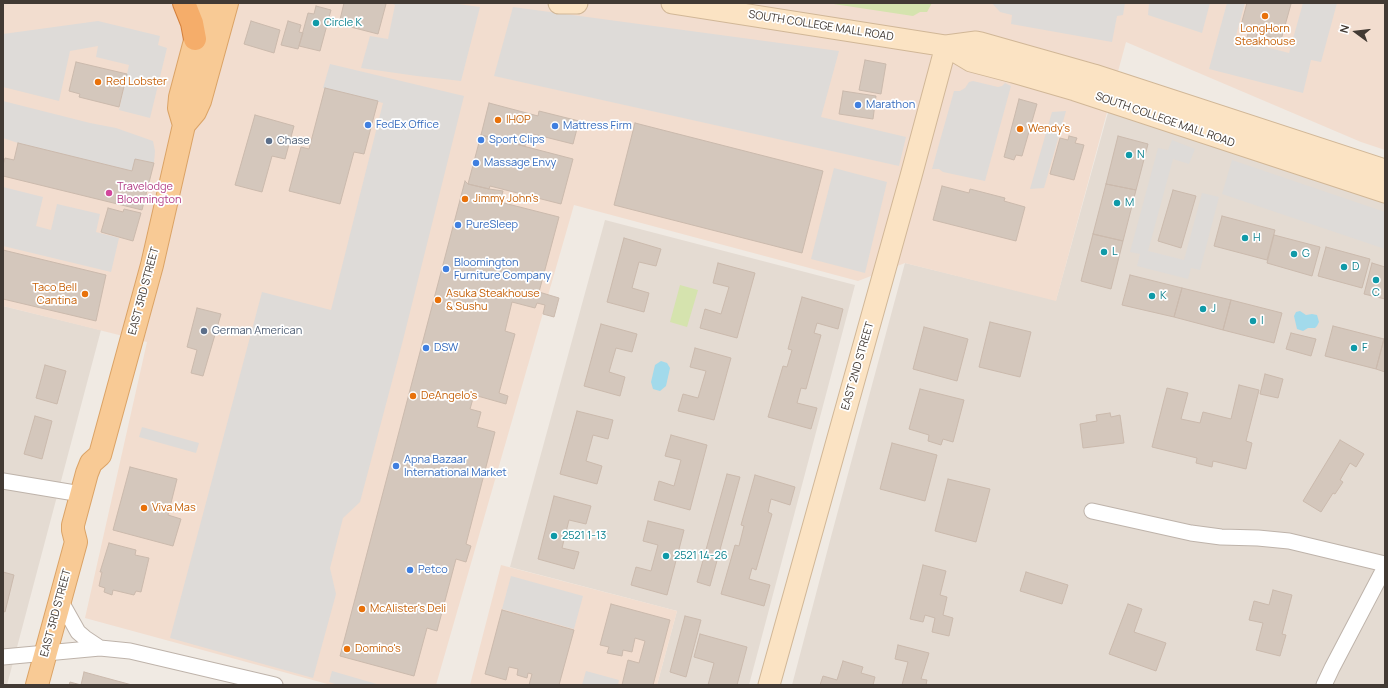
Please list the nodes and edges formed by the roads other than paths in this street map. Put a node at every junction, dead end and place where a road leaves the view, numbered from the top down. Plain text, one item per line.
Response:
1 (184, 3) edge
2 (205, 3) edge
3 (227, 3) edge
4 (559, 3) edge
5 (577, 3) edge
6 (672, 3) edge
7 (195, 39) junction
8 (946, 46) junction
9 (1053, 73) junction
10 (1112, 81) junction
11 (1099, 98) junction
12 (184, 125) junction
13 (1385, 170) edge
14 (1385, 192) edge
15 (100, 454) junction
16 (3, 482) edge
17 (81, 494) junction
18 (1092, 511) dead end
19 (76, 542) junction
20 (1385, 564) edge
21 (1385, 567) edge
22 (60, 600) junction
23 (100, 648) junction
24 (46, 652) junction
25 (3, 657) edge
26 (37, 685) edge
27 (276, 685) edge
28 (769, 685) edge
29 (1324, 685) edge

1 - 7 highway
2 - 7 main road, EAST 3RD STREET
3 - 12 main road, EAST 3RD STREET
4 - 5 main road
6 - 8 main road, SOUTH COLLEGE MALL ROAD
7 - 12 main road, EAST 3RD STREET
8 - 9 main road, SOUTH COLLEGE MALL ROAD
8 - 28 main road, EAST 2ND STREET
9 - 10 main road, SOUTH COLLEGE MALL ROAD
9 - 11 main road, SOUTH COLLEGE MALL ROAD
10 - 11 main road
10 - 13 main road, SOUTH COLLEGE MALL ROAD
11 - 14 main road, SOUTH COLLEGE MALL ROAD
12 - 15 main road, EAST 3RD STREET
15 - 17 main road, EAST 3RD STREET
15 - 19 main road, EAST 3RD STREET
16 - 17 street
17 - 19 main road, EAST 3RD STREET
18 - 20 street
19 - 22 main road, EAST 3RD STREET
21 - 29 street
22 - 23 street
22 - 24 main road, EAST 3RD STREET
23 - 24 street
23 - 27 street
24 - 25 street
24 - 26 main road, EAST 3RD STREET

